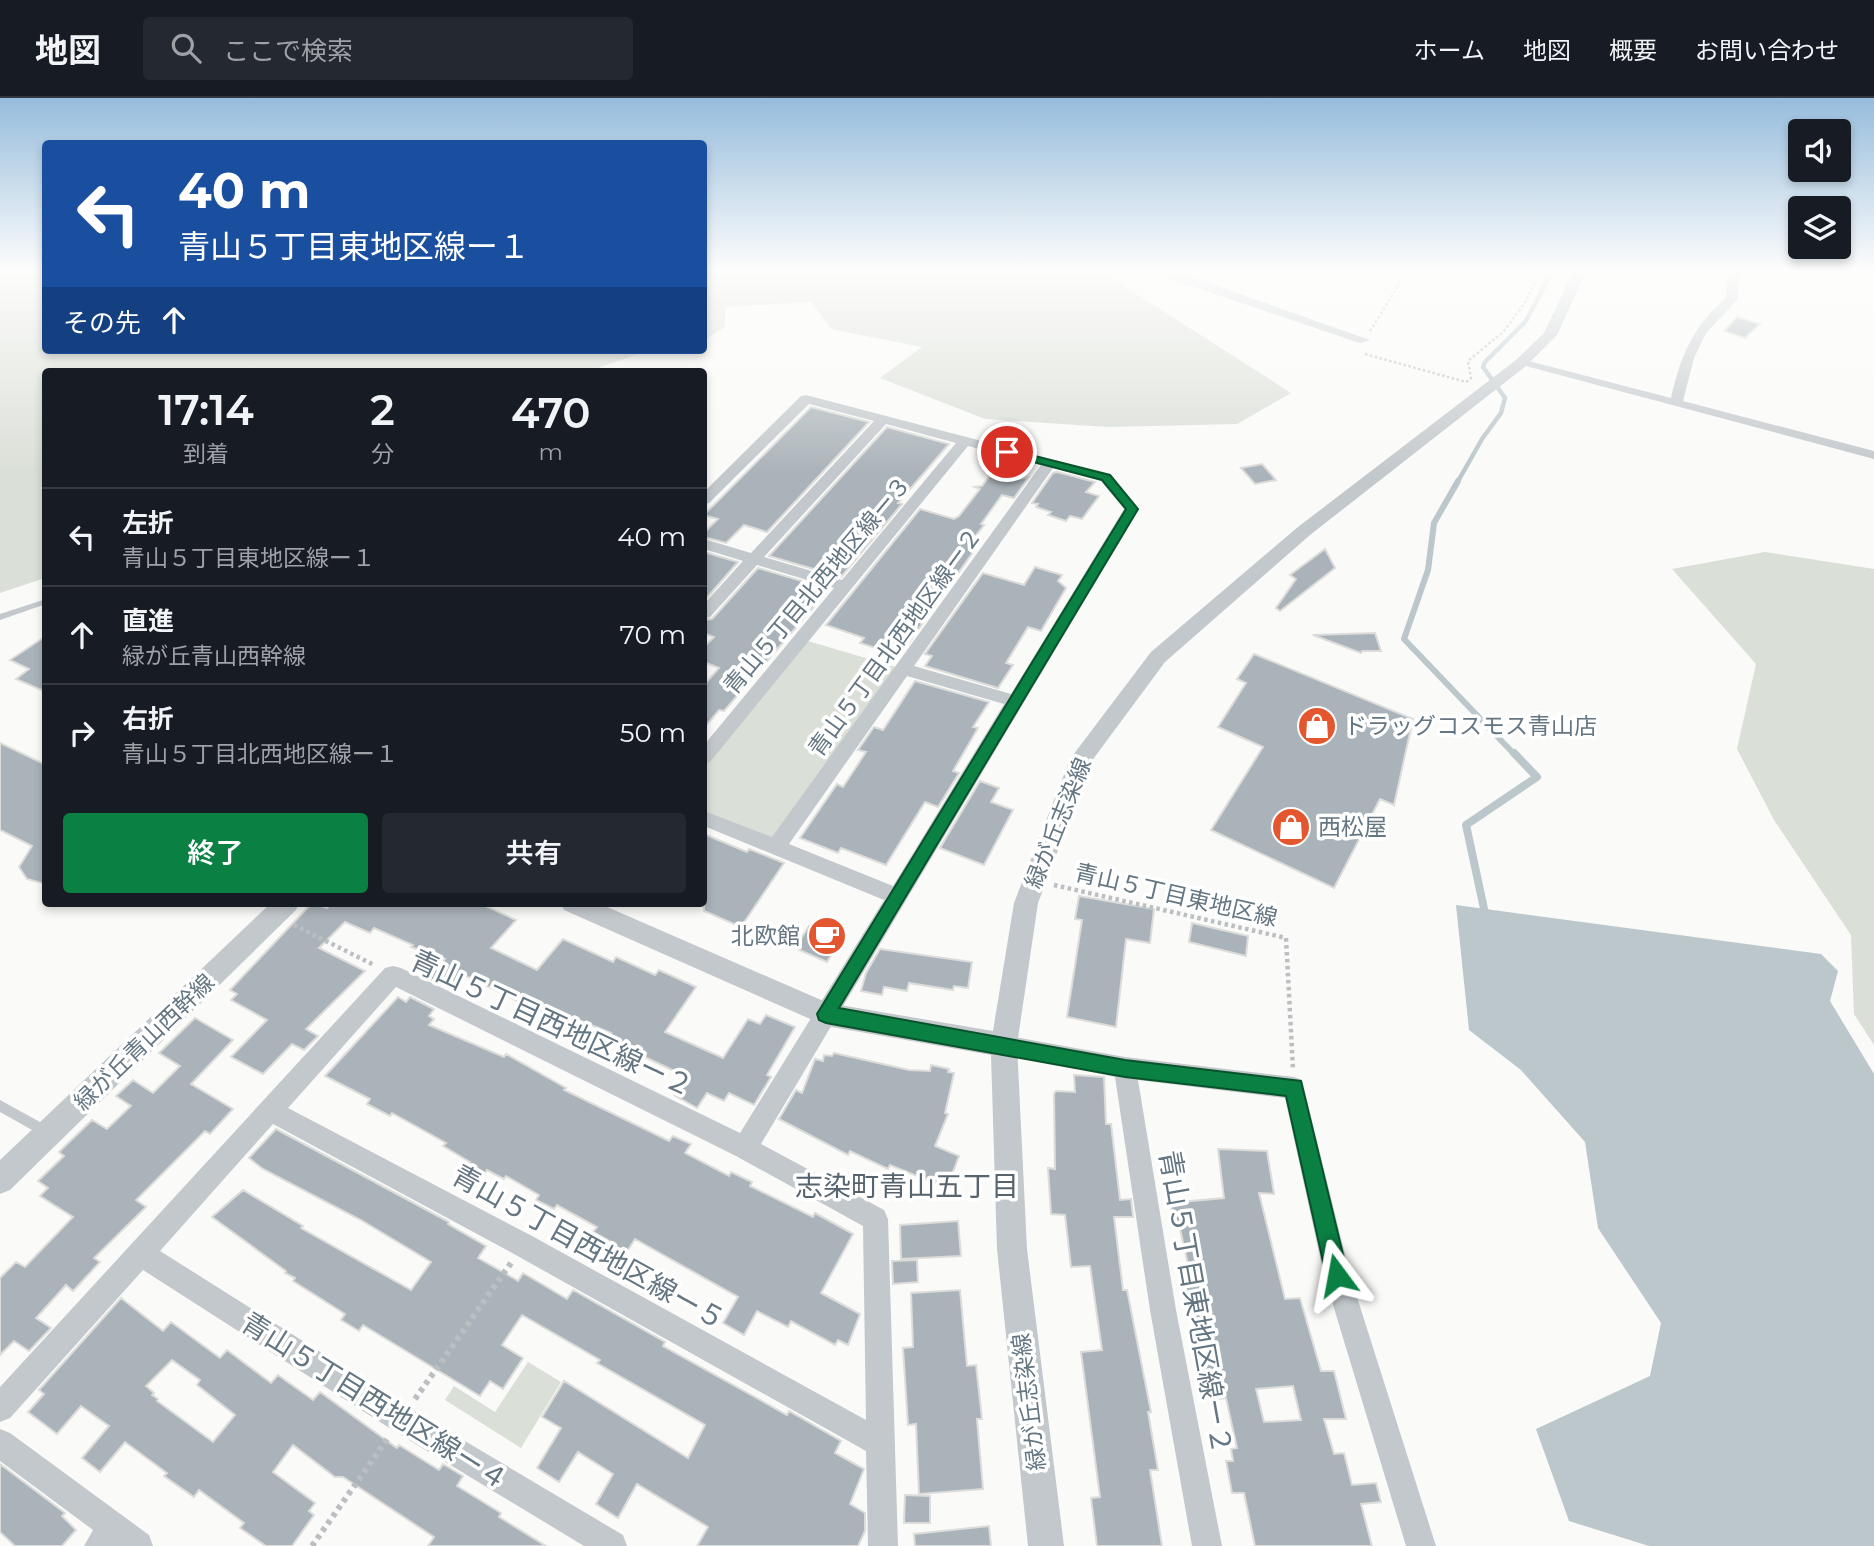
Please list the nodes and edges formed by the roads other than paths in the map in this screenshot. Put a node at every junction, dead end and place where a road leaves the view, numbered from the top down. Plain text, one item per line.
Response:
1 (1357, 338) edge
2 (1547, 338) edge
3 (1697, 338) edge
4 (1364, 340) road end
5 (1521, 363) junction
6 (1676, 404) junction
7 (883, 419) junction
8 (965, 441) junction
9 (1874, 455) edge
10 (1051, 463) junction
11 (707, 497) edge
12 (707, 545) edge
13 (753, 560) junction
14 (845, 586) junction
15 (42, 602) edge
16 (707, 610) edge
17 (0, 617) edge
18 (903, 669) junction
19 (1014, 701) junction
20 (707, 753) edge
21 (707, 819) edge
22 (776, 847) junction
23 (897, 896) junction
24 (582, 907) edge
25 (281, 909) edge
26 (826, 1014) junction
27 (1004, 1045) junction
28 (1125, 1068) junction
29 (0, 1106) edge
30 (269, 1110) junction
31 (48, 1133) junction
32 (745, 1148) junction
33 (0, 1180) edge
34 (140, 1253) junction
35 (0, 1408) edge
36 (878, 1442) junction
37 (0, 1443) edge
38 (107, 1537) edge
39 (138, 1546) edge
40 (612, 1546) edge
41 (883, 1546) edge
42 (1046, 1546) edge
43 (1207, 1546) edge
44 (1421, 1546) edge

1 - 4 street
2 - 5 street, 緑が丘志染線
3 - 6 street
5 - 6 street
5 - 27 street, 緑が丘志染線
6 - 9 street
7 - 8 street
7 - 11 street
7 - 13 street
8 - 10 street
8 - 14 street, 青山５丁目北西地区線ー３
10 - 18 street, 青山５丁目北西地区線ー２
10 - 19 street
12 - 13 street
13 - 14 street
13 - 16 street
14 - 20 street, 青山５丁目北西地区線ー３
15 - 17 lane
18 - 19 street
18 - 22 street, 青山５丁目北西地区線ー２
19 - 23 street
21 - 22 street
22 - 23 street
23 - 26 street
24 - 26 street
25 - 31 street, 緑が丘青山西幹線
26 - 27 street
26 - 32 street
27 - 28 street
27 - 42 street, 緑が丘志染線
28 - 43 street, 青山５丁目東地区線ー２
28 - 44 street
29 - 31 lane
30 - 32 street, 青山５丁目西地区線ー２
30 - 34 street, 青山５丁目西地区線ー２
30 - 36 street, 青山５丁目西地区線ー５
31 - 33 street, 緑が丘青山西幹線
32 - 36 street, 青山５丁目西地区線ー２
34 - 35 street, 青山５丁目西地区線ー２
34 - 40 street, 青山５丁目西地区線ー４
36 - 41 street, 青山５丁目西地区線ー２
37 - 38 street
38 - 39 street

